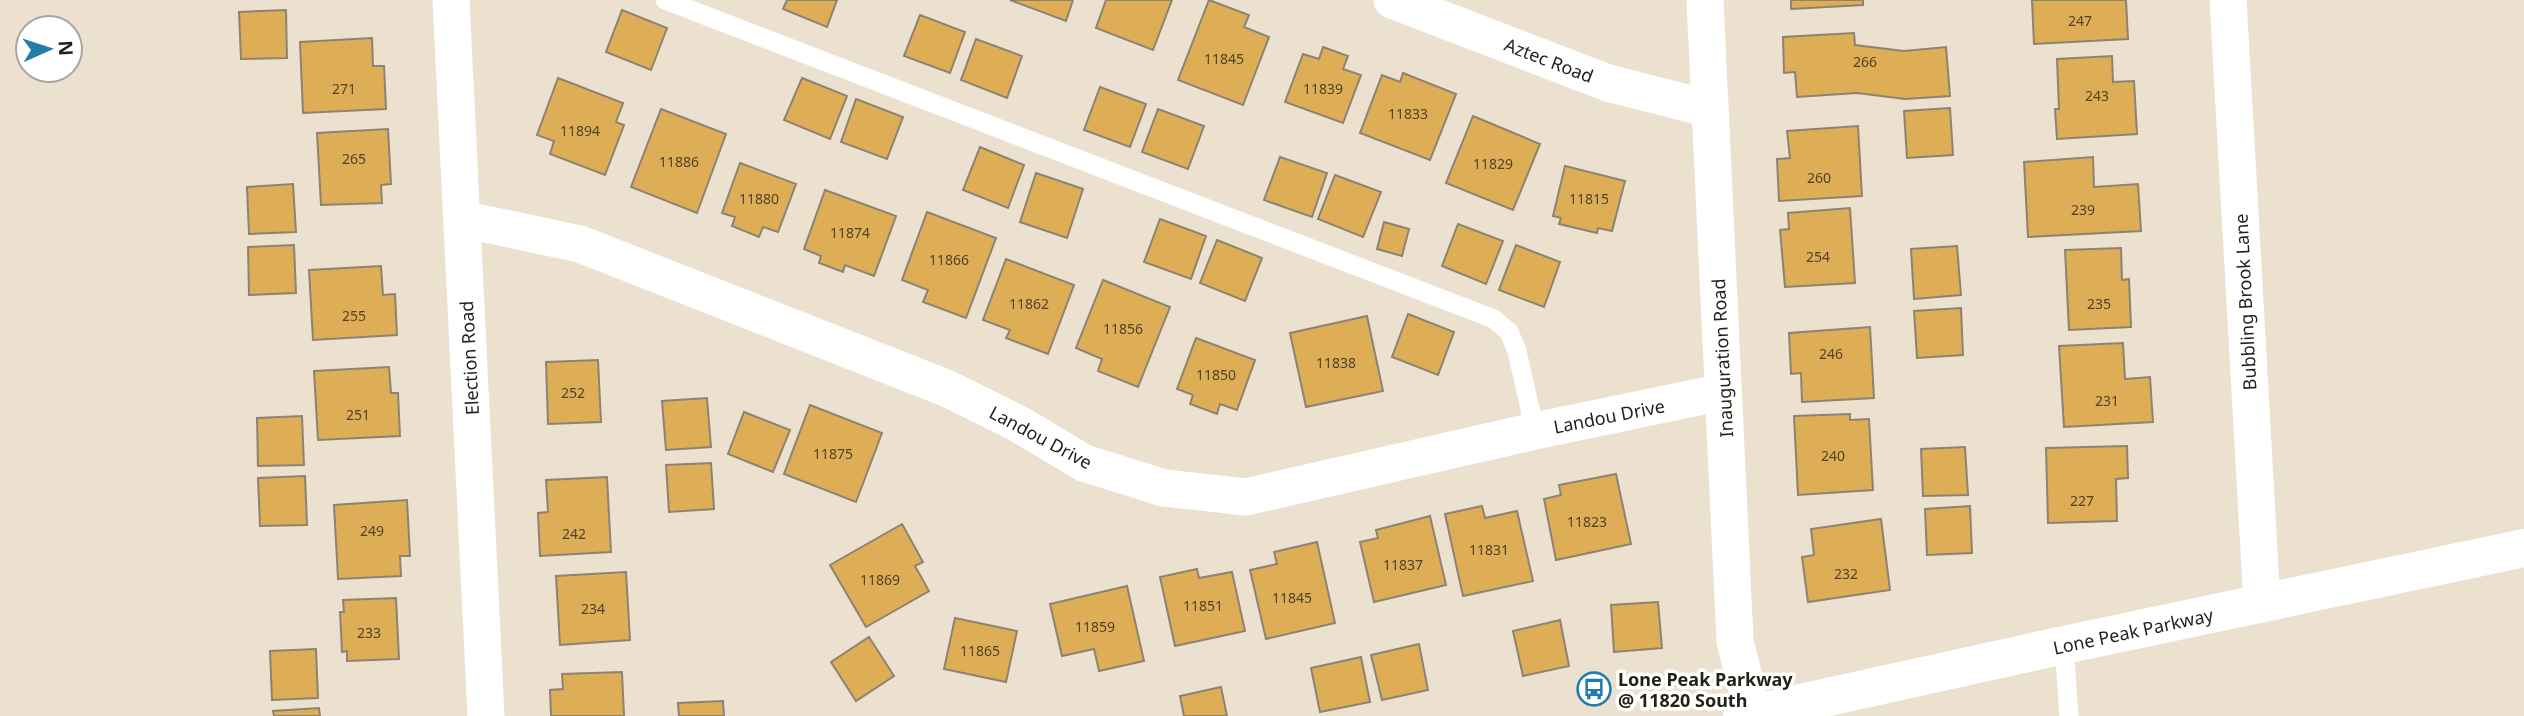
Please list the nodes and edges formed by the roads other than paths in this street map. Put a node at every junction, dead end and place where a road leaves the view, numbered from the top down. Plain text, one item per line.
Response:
1 (452, 0) edge
2 (665, 0) edge
3 (1392, 0) edge
4 (1705, 0) edge
5 (2228, 0) edge
6 (1710, 108) junction
7 (462, 219) junction
8 (1723, 392) junction
9 (1535, 430) junction
10 (2524, 548) edge
11 (2262, 604) junction
12 (2064, 645) junction
13 (1748, 715) edge
14 (486, 716) edge
15 (2068, 716) edge

1 - 7 street, Election Road
2 - 9 lane
3 - 6 street, Aztec Road
4 - 6 street, Inauguration Road
5 - 11 street, Bubbling Brook Lane
6 - 8 street, Inauguration Road
7 - 9 street, Landou Drive
7 - 14 street, Election Road
8 - 9 street, Landou Drive
8 - 13 street, Inauguration Road
10 - 11 main road, Lone Peak Parkway
11 - 12 main road, Lone Peak Parkway
12 - 13 main road, Lone Peak Parkway
12 - 15 lane

